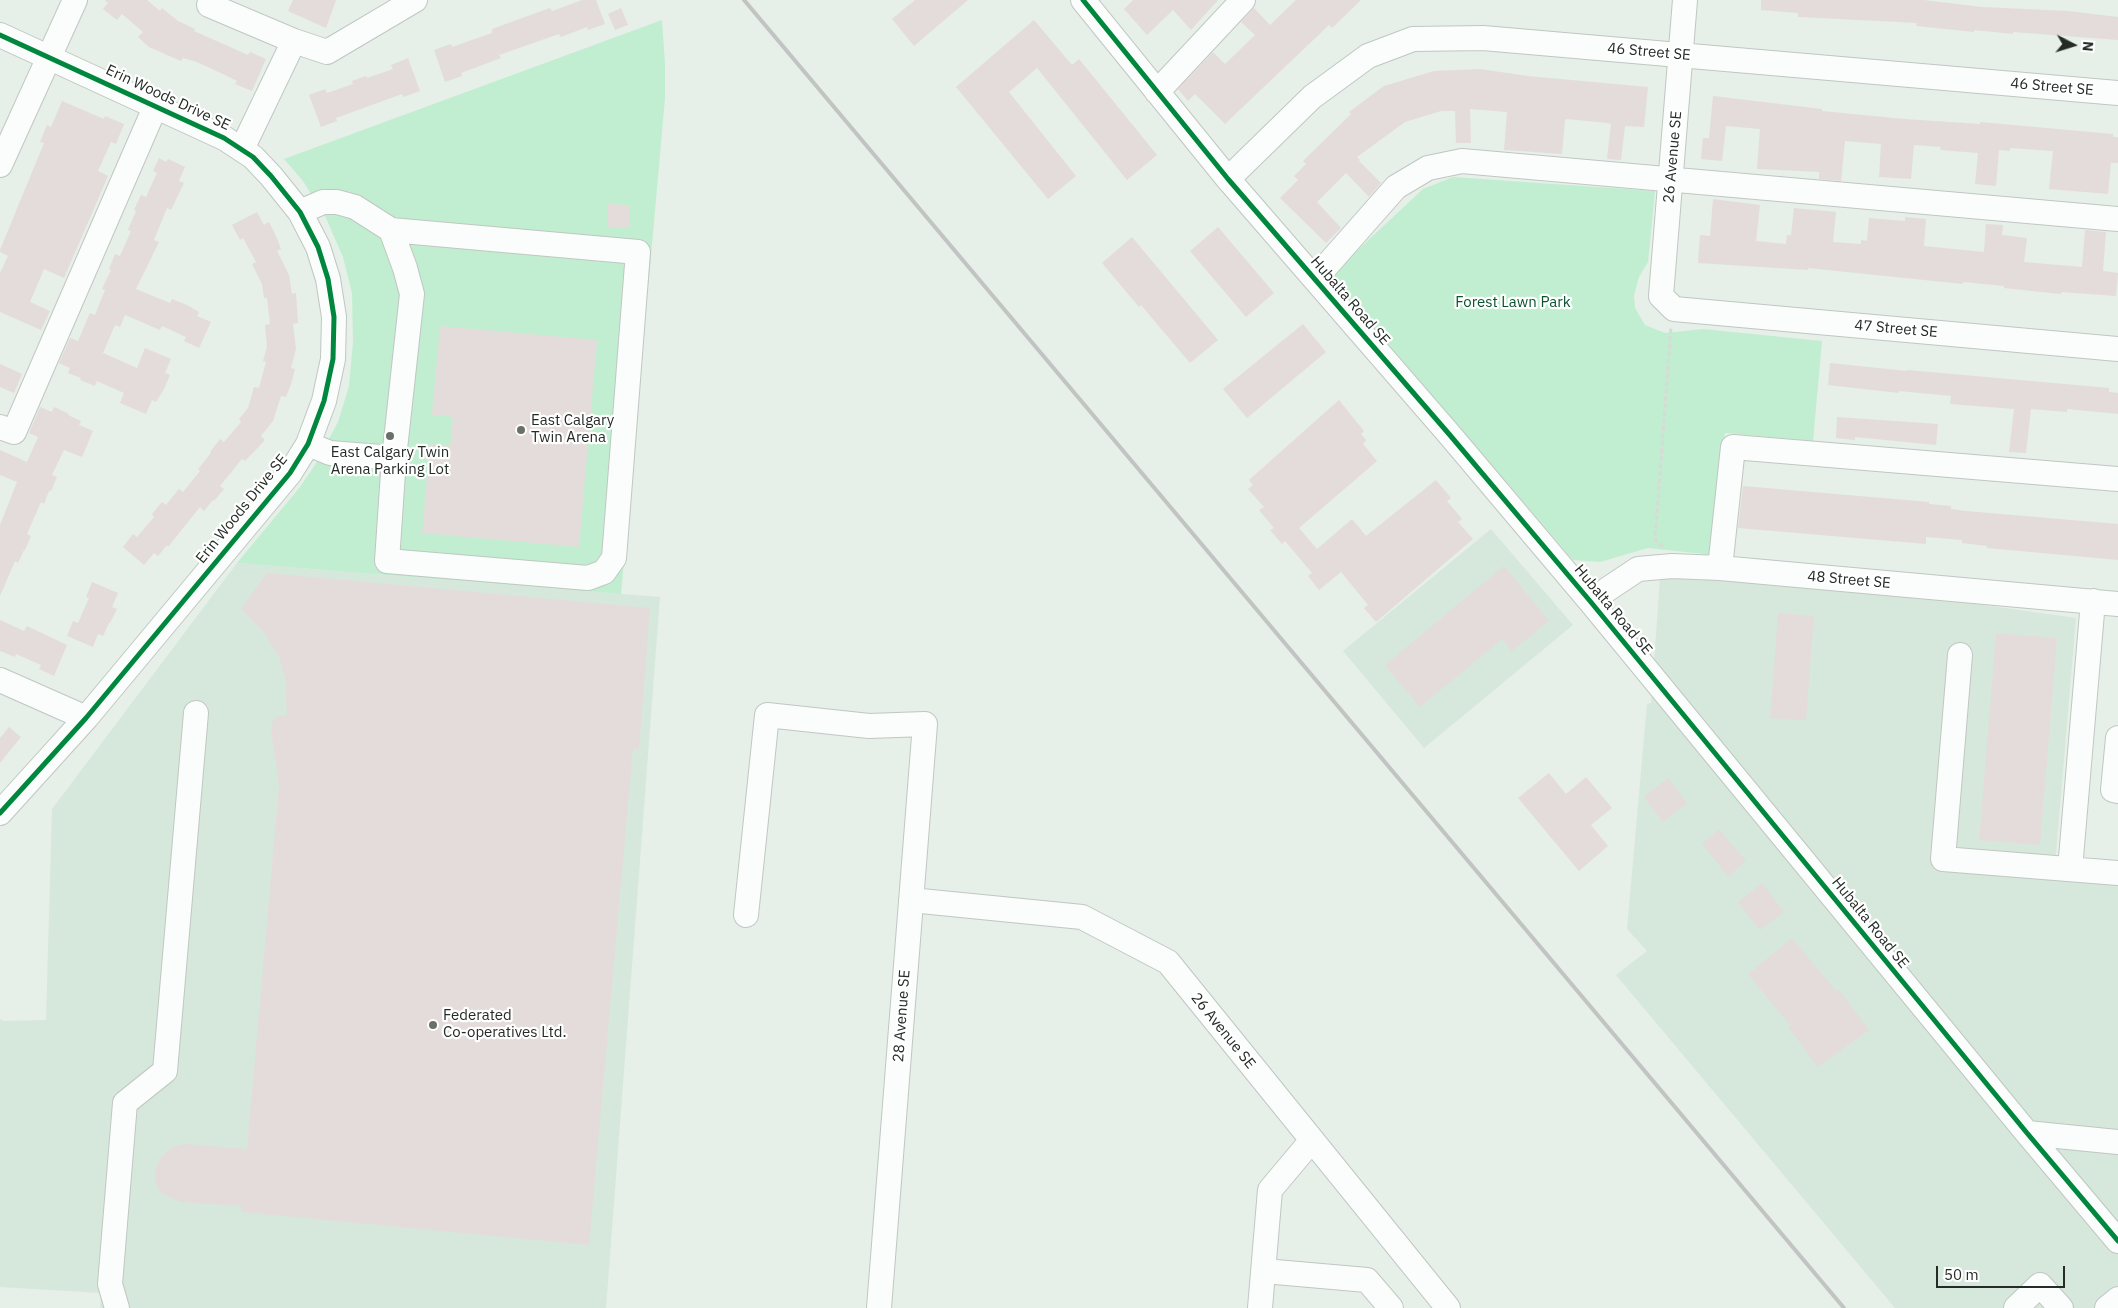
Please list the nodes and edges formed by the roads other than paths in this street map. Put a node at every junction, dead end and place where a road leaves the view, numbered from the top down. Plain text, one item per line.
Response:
1 (75, 0) edge
2 (415, 0) edge
3 (1083, 0) edge
4 (1243, 0) edge
5 (1685, 0) edge
6 (210, 2) edge
7 (0, 35) edge
8 (294, 41) junction
9 (1681, 54) junction
10 (50, 57) junction
11 (1157, 92) junction
12 (2118, 93) edge
13 (156, 105) junction
14 (242, 149) junction
15 (0, 165) edge
16 (1228, 180) junction
17 (1671, 180) junction
18 (300, 212) junction
19 (2118, 219) edge
20 (391, 230) junction
21 (1315, 280) junction
22 (1674, 309) joint
23 (2118, 349) edge
24 (0, 427) edge
25 (308, 444) junction
26 (394, 458) junction
27 (2118, 479) edge
28 (1720, 568) junction
29 (1590, 602) junction
30 (2093, 602) junction
31 (2118, 604) edge
32 (1960, 654) dead end
33 (0, 680) edge
34 (196, 713) dead end
35 (86, 718) junction
36 (2118, 738) edge
37 (2118, 791) edge
38 (1, 809) edge
39 (2070, 870) junction
40 (2118, 873) edge
41 (911, 900) junction
42 (746, 915) dead end
43 (2026, 1133) junction
44 (1312, 1140) junction
45 (2118, 1142) edge
46 (2118, 1240) edge
47 (1264, 1272) junction
48 (117, 1308) edge
49 (879, 1308) edge
50 (1260, 1308) edge
51 (1391, 1308) edge
52 (1448, 1308) edge
53 (2016, 1308) edge
54 (2061, 1308) edge

1 - 10 street
2 - 8 street
3 - 11 street, Hubalta Road SE
4 - 11 street
5 - 9 street, 26 Avenue SE
6 - 8 street
7 - 10 street, Erin Woods Drive SE
8 - 14 street
9 - 12 street, 46 Street SE
9 - 16 street, 46 Street SE
9 - 17 street, 26 Avenue SE
10 - 13 street, Erin Woods Drive SE
10 - 15 street
11 - 16 street, Hubalta Road SE
13 - 14 street, Erin Woods Drive SE
13 - 24 street
14 - 18 street, Erin Woods Drive SE
16 - 21 street, Hubalta Road SE
17 - 19 street
17 - 21 street
17 - 22 street, 26 Avenue SE
18 - 20 street
18 - 25 street, Erin Woods Drive SE
20 - 26 street
20 - 26 street
21 - 29 street, Hubalta Road SE
22 - 23 street, 47 Street SE
25 - 26 street
25 - 35 street, Erin Woods Drive SE
27 - 28 street
28 - 29 street, 48 Street SE
28 - 30 street, 48 Street SE
29 - 43 street, Hubalta Road SE
30 - 31 street, 48 Street SE
30 - 39 street
32 - 39 street
33 - 35 street
34 - 48 street
35 - 38 street, Erin Woods Drive SE
36 - 37 street
39 - 40 street
41 - 42 street, 28 Avenue SE
41 - 44 street, 26 Avenue SE
41 - 49 street, 28 Avenue SE
43 - 45 street
43 - 46 street, Hubalta Road SE
44 - 47 street
44 - 52 street, 26 Avenue SE
47 - 50 street
47 - 51 street
53 - 54 street

